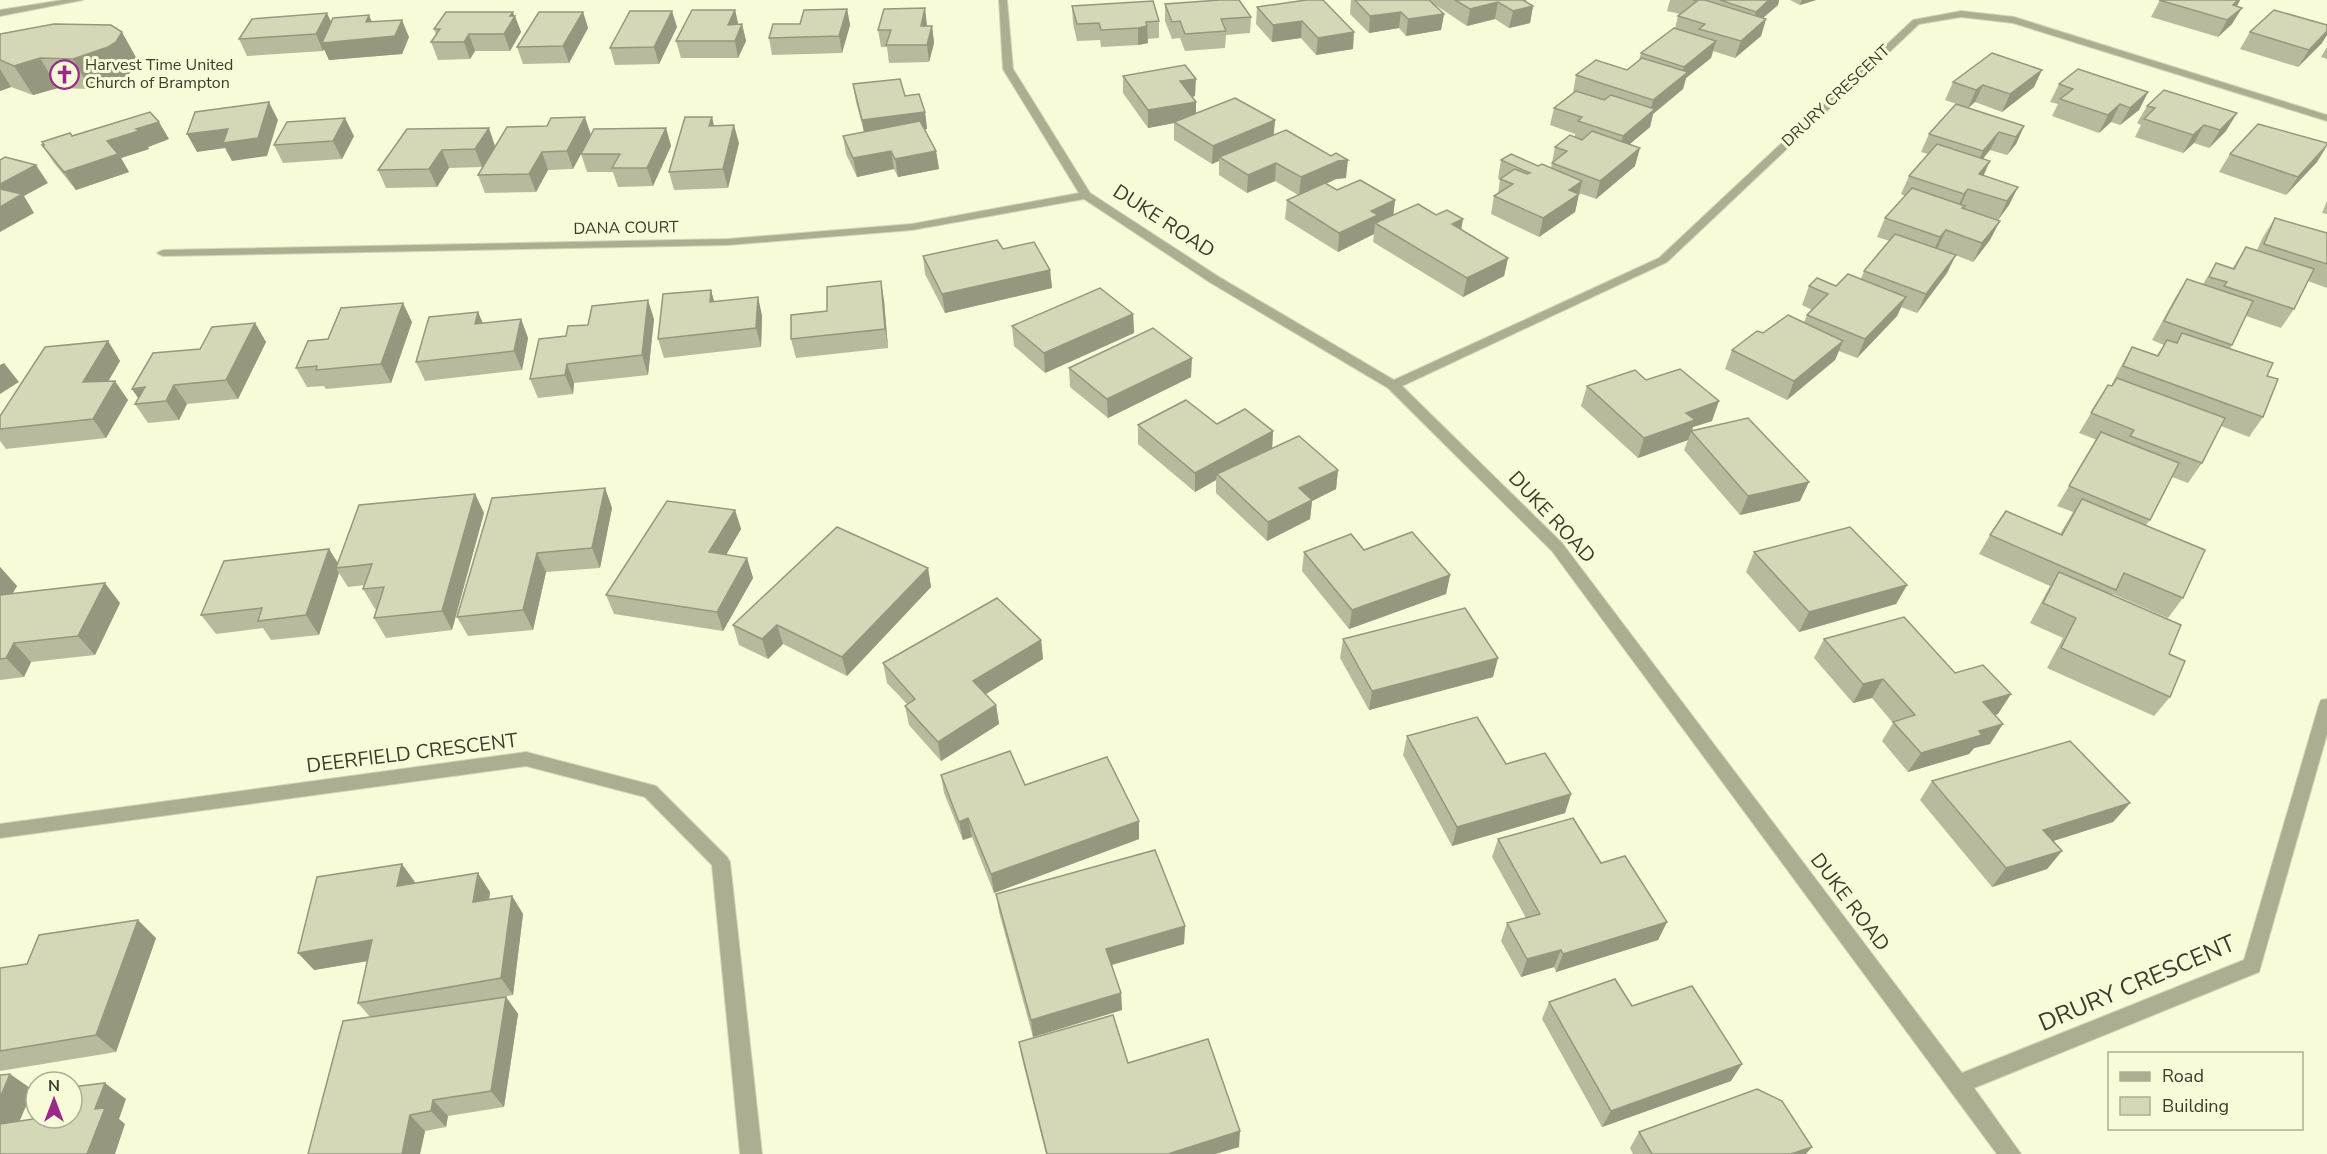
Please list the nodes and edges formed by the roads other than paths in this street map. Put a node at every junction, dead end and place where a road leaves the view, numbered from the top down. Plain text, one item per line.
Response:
1 (79, 0) edge
2 (1003, 0) edge
3 (0, 13) edge
4 (2327, 118) edge
5 (1086, 195) junction
6 (163, 252) dead end
7 (1393, 385) junction
8 (2327, 705) edge
9 (0, 831) edge
10 (1960, 1084) junction
11 (751, 1154) edge
12 (2010, 1154) edge

1 - 3 street
2 - 5 street, DUKE ROAD
4 - 7 street, DRURY CRESCENT
5 - 6 street, DANA COURT
5 - 7 street, DUKE ROAD
7 - 10 street, DUKE ROAD
8 - 10 street, DRURY CRESCENT
9 - 11 street, DEERFIELD CRESCENT
10 - 12 street, DUKE ROAD

